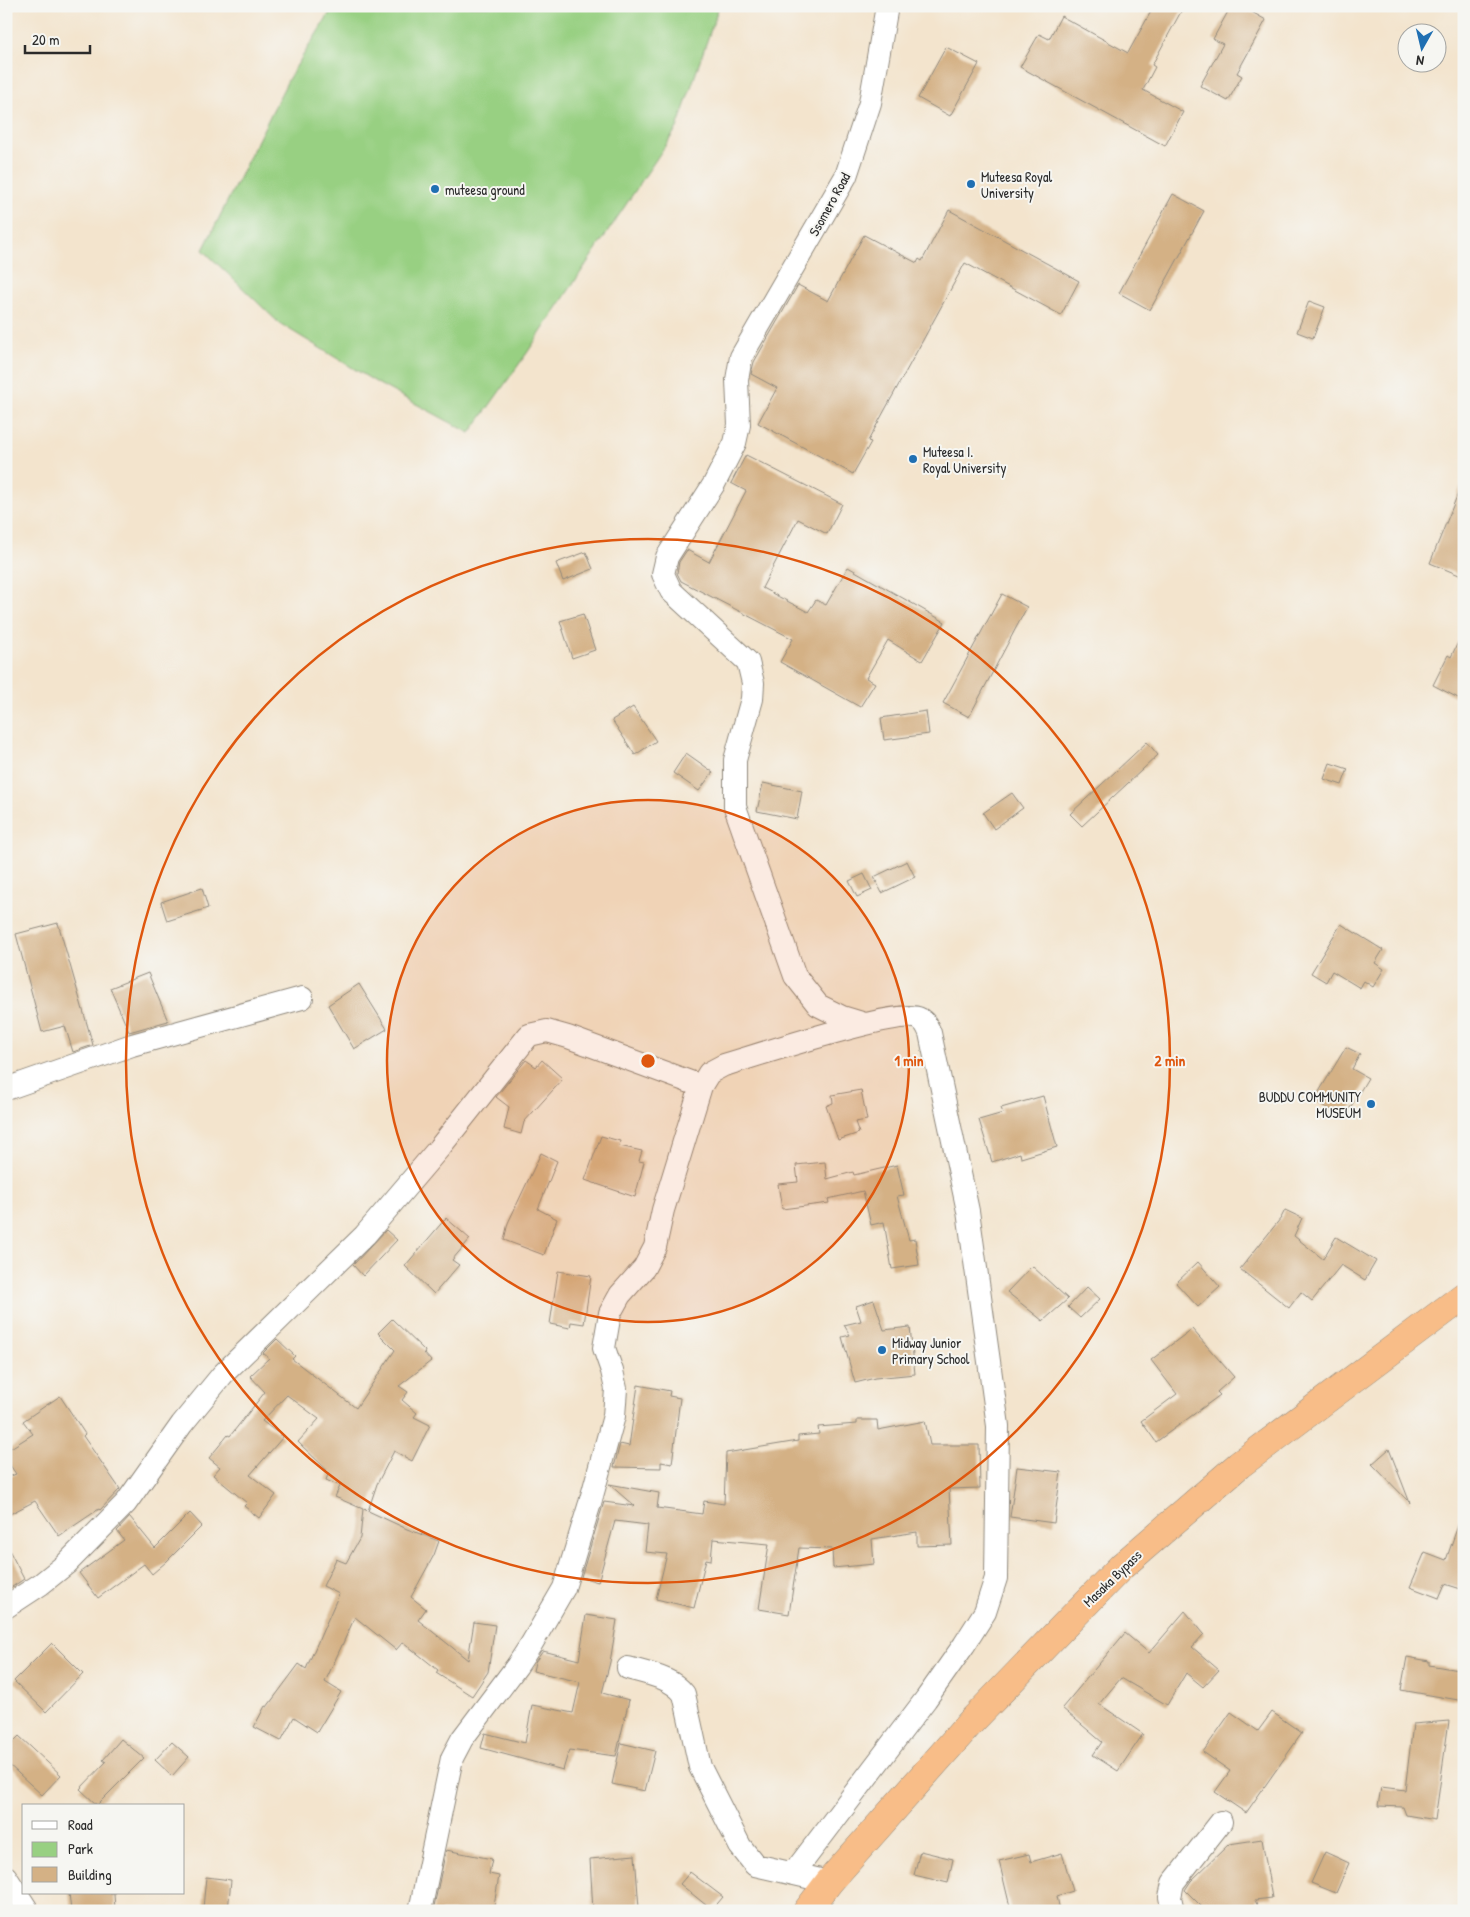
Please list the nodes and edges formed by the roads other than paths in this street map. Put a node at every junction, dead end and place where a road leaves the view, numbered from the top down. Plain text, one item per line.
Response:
1 (887, 6) edge
2 (302, 998) dead end
3 (865, 1024) junction
4 (701, 1086) junction
5 (6, 1089) edge
6 (1464, 1296) edge
7 (6, 1607) edge
8 (628, 1668) dead end
9 (1221, 1822) dead end
10 (794, 1874) junction
11 (6, 1877) edge
12 (829, 1882) junction
13 (28, 1911) edge
14 (420, 1911) edge
15 (807, 1911) edge
16 (1173, 1911) edge

1 - 3 street, Ssomero Road
2 - 5 street
3 - 4 street
3 - 10 street
4 - 7 street
4 - 14 street
6 - 12 highway, Masaka Bypass
8 - 10 street
9 - 16 street
10 - 12 street
11 - 13 street
12 - 15 highway, Masaka Bypass

